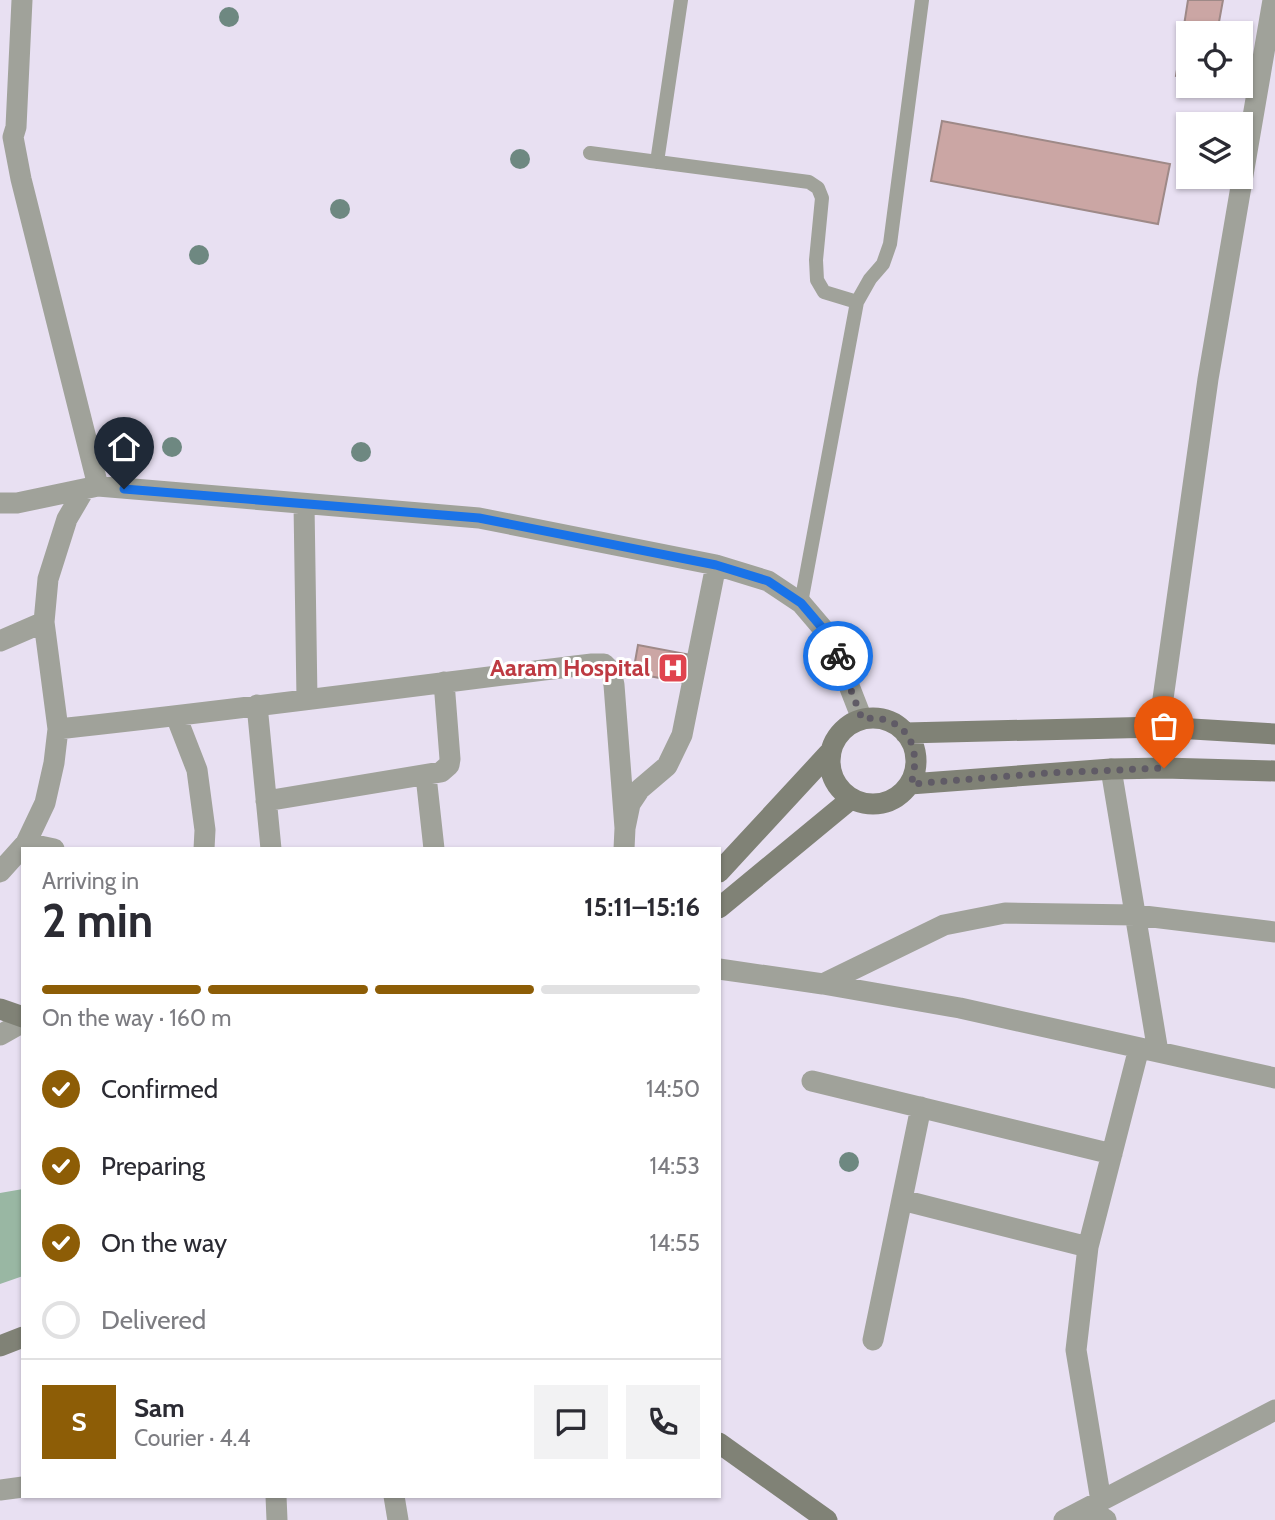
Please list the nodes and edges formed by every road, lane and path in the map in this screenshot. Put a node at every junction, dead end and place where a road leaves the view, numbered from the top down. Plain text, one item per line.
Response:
1 (22, 0) edge
2 (681, 0) edge
3 (922, 0) edge
4 (1273, 0) edge
5 (7, 138) edge
6 (590, 153) dead end
7 (657, 162) junction
8 (857, 302) junction
9 (91, 488) junction
10 (0, 503) edge
11 (304, 504) junction
12 (716, 565) junction
13 (801, 603) junction
14 (44, 621) junction
15 (0, 640) edge
16 (444, 682) junction
17 (307, 699) junction
18 (257, 705) junction
19 (177, 716) junction
20 (862, 719) junction
21 (1159, 727) junction
22 (58, 729) junction
23 (905, 733) junction
24 (1275, 734) edge
25 (830, 752) junction
26 (1111, 769) junction
27 (1275, 771) edge
28 (426, 776) junction
29 (911, 784) junction
30 (851, 799) junction
31 (266, 801) junction
32 (624, 839) edge
33 (26, 843) junction
34 (22, 847) edge
35 (45, 847) edge
36 (204, 847) edge
37 (271, 847) edge
38 (434, 847) edge
39 (21, 849) edge
40 (721, 870) edge
41 (0, 872) edge
42 (721, 906) edge
43 (1136, 915) junction
44 (1275, 932) edge
45 (721, 969) edge
46 (823, 984) junction
47 (0, 1009) edge
48 (21, 1019) edge
49 (21, 1021) edge
50 (0, 1035) edge
51 (1149, 1050) junction
52 (1275, 1078) edge
53 (812, 1081) dead end
54 (921, 1107) junction
55 (1112, 1154) junction
56 (902, 1200) junction
57 (1088, 1247) junction
58 (21, 1338) edge
59 (873, 1340) dead end
60 (0, 1346) edge
61 (1275, 1409) edge
62 (721, 1444) edge
63 (21, 1487) edge
64 (0, 1490) edge
65 (276, 1498) edge
66 (394, 1498) edge
67 (1098, 1509) edge
68 (277, 1520) edge
69 (398, 1520) edge
70 (827, 1520) edge
71 (1064, 1520) edge

1 - 5 street
2 - 7 lane
3 - 8 lane
4 - 21 street
5 - 9 street
6 - 7 lane
7 - 8 lane
8 - 13 lane
9 - 10 street
9 - 11 street
9 - 14 street
11 - 12 street
11 - 17 street
12 - 13 street
12 - 32 street
13 - 20 street
14 - 15 street
14 - 22 street
16 - 17 street
16 - 28 street
16 - 32 street
17 - 18 street
18 - 19 street
18 - 31 street
19 - 22 street
19 - 36 street
20 - 23 street
20 - 25 street
21 - 23 street
21 - 24 street
22 - 33 street
23 - 29 street
25 - 30 street
25 - 40 street
26 - 27 street
26 - 29 street
26 - 43 street
28 - 31 street
28 - 38 street
29 - 30 street
30 - 42 street
31 - 37 street
33 - 34 street
33 - 35 street
39 - 41 street
43 - 44 street
43 - 46 street
43 - 51 street
45 - 46 street
46 - 51 street
47 - 48 street
49 - 50 street
51 - 52 street
51 - 55 street
53 - 54 street
54 - 55 street
54 - 56 street
55 - 57 street
56 - 57 street
56 - 59 street
57 - 67 street
58 - 60 street
61 - 67 street
62 - 70 street
63 - 64 street
65 - 68 street
66 - 69 street
67 - 71 street

